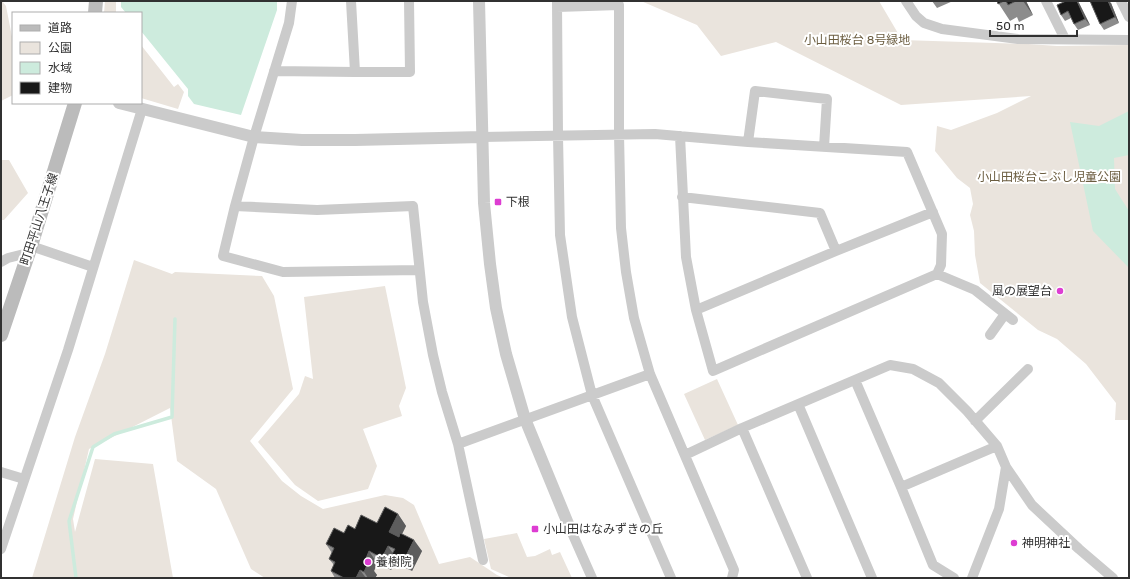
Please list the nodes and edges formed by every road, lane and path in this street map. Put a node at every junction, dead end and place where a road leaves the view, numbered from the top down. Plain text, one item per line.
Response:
1 (96, 1) edge
2 (292, 1) edge
3 (351, 1) edge
4 (409, 1) edge
5 (479, 1) edge
6 (906, 1) edge
7 (1046, 1) edge
8 (1121, 1) edge
9 (557, 4) edge
10 (95, 12) edge
11 (1129, 17) edge
12 (1065, 39) junction
13 (1129, 40) edge
14 (274, 70) junction
15 (355, 72) junction
16 (75, 104) edge
17 (123, 104) edge
18 (142, 109) junction
19 (619, 134) junction
20 (558, 136) junction
21 (680, 136) junction
22 (254, 137) junction
23 (482, 137) junction
24 (748, 142) junction
25 (824, 147) junction
26 (682, 197) junction
27 (235, 206) junction
28 (933, 212) junction
29 (30, 249) junction
30 (836, 251) junction
31 (1, 262) edge
32 (93, 267) junction
33 (419, 270) junction
34 (937, 274) junction
35 (696, 310) junction
36 (1, 335) edge
37 (990, 335) dead end
38 (1028, 369) dead end
39 (650, 374) junction
40 (855, 380) junction
41 (592, 395) junction
42 (798, 404) junction
43 (525, 420) junction
44 (975, 421) junction
45 (742, 428) junction
46 (458, 444) junction
47 (997, 446) junction
48 (685, 455) junction
49 (1006, 467) junction
50 (1, 472) edge
51 (24, 479) junction
52 (901, 487) junction
53 (569, 526) joint
54 (1, 549) edge
55 (483, 560) dead end
56 (592, 578) edge
57 (671, 578) edge
58 (732, 578) edge
59 (807, 578) edge
60 (872, 578) edge
61 (954, 578) edge
62 (972, 578) edge
63 (1113, 578) edge

1 - 10 main road
2 - 14 street
3 - 15 street
4 - 15 street
5 - 23 street
6 - 12 street
7 - 12 street
8 - 11 street
9 - 19 street
9 - 20 street
12 - 13 street
14 - 15 street
14 - 22 street
16 - 29 main road, 町田平山八王子線
17 - 18 street
18 - 22 street
18 - 32 street
19 - 20 street
19 - 21 street
19 - 39 street
20 - 23 street
20 - 41 street
21 - 24 street
21 - 26 street
22 - 23 street
22 - 27 street
23 - 43 street
24 - 25 street
24 - 25 street
25 - 28 street
26 - 30 street
26 - 35 street
27 - 33 street
27 - 33 street
28 - 30 street
28 - 34 street
29 - 31 street
29 - 32 street
29 - 36 main road, 町田平山八王子線
30 - 35 street
32 - 51 street
33 - 46 street
34 - 35 street
34 - 37 street
38 - 44 street
39 - 41 street
39 - 48 street
40 - 42 street
40 - 44 street
40 - 52 street
41 - 43 street
41 - 57 street
42 - 45 street
42 - 60 street
43 - 46 street
43 - 53 street
44 - 47 street
45 - 48 street
45 - 59 street
46 - 55 street
47 - 49 street
47 - 52 street
48 - 58 street
49 - 62 street
49 - 63 street
50 - 51 street
51 - 54 street
52 - 61 street
53 - 56 street

